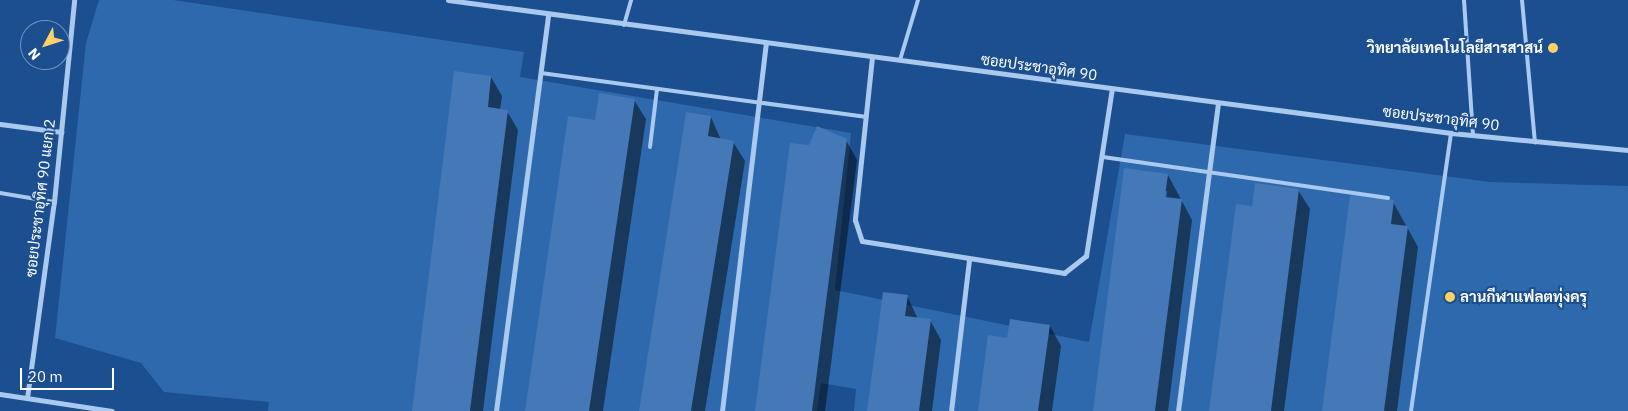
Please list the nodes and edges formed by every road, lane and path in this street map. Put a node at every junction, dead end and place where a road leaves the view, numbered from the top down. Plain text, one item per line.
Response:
1 (74, 0) edge
2 (448, 0) edge
3 (631, 0) edge
4 (918, 0) edge
5 (1464, 0) edge
6 (1522, 0) edge
7 (548, 16) junction
8 (624, 25) junction
9 (766, 43) junction
10 (872, 57) junction
11 (900, 60) junction
12 (540, 74) junction
13 (657, 89) junction
14 (1112, 89) junction
15 (759, 103) junction
16 (1218, 103) junction
17 (865, 117) junction
18 (0, 124) edge
19 (61, 132) junction
20 (1451, 133) junction
21 (1473, 136) junction
22 (1535, 142) junction
23 (650, 147) dead end
24 (1628, 150) edge
25 (1103, 157) junction
26 (1209, 172) junction
27 (0, 193) edge
28 (1388, 198) dead end
29 (54, 202) junction
30 (969, 260) junction
31 (0, 394) edge
32 (27, 398) junction
33 (112, 411) edge
34 (496, 411) edge
35 (722, 411) edge
36 (951, 411) edge
37 (1178, 411) edge
38 (1411, 411) edge

1 - 19 street, ซอยประชาอุทิศ 90 แยก 2
2 - 7 street, ซอยประชาอุทิศ 90
3 - 8 lane
4 - 11 lane
5 - 21 lane
6 - 22 lane
7 - 8 street, ซอยประชาอุทิศ 90
7 - 12 street
8 - 9 street, ซอยประชาอุทิศ 90
9 - 10 street, ซอยประชาอุทิศ 90
9 - 15 street
10 - 11 street, ซอยประชาอุทิศ 90
10 - 17 street
11 - 14 street, ซอยประชาอุทิศ 90
12 - 13 lane
12 - 34 street
13 - 15 lane
13 - 23 lane
14 - 16 street, ซอยประชาอุทิศ 90
14 - 25 street
15 - 17 lane
15 - 35 street
16 - 20 street, ซอยประชาอุทิศ 90
16 - 26 street
17 - 30 street
18 - 19 street
19 - 29 street, ซอยประชาอุทิศ 90 แยก 2
20 - 21 street, ซอยประชาอุทิศ 90
20 - 38 lane
21 - 22 street, ซอยประชาอุทิศ 90
22 - 24 street, ซอยประชาอุทิศ 90
25 - 26 lane
25 - 30 street
26 - 28 lane
26 - 37 street
27 - 29 lane
29 - 32 street, ซอยประชาอุทิศ 90 แยก 2
30 - 36 street
31 - 32 street
32 - 33 street

